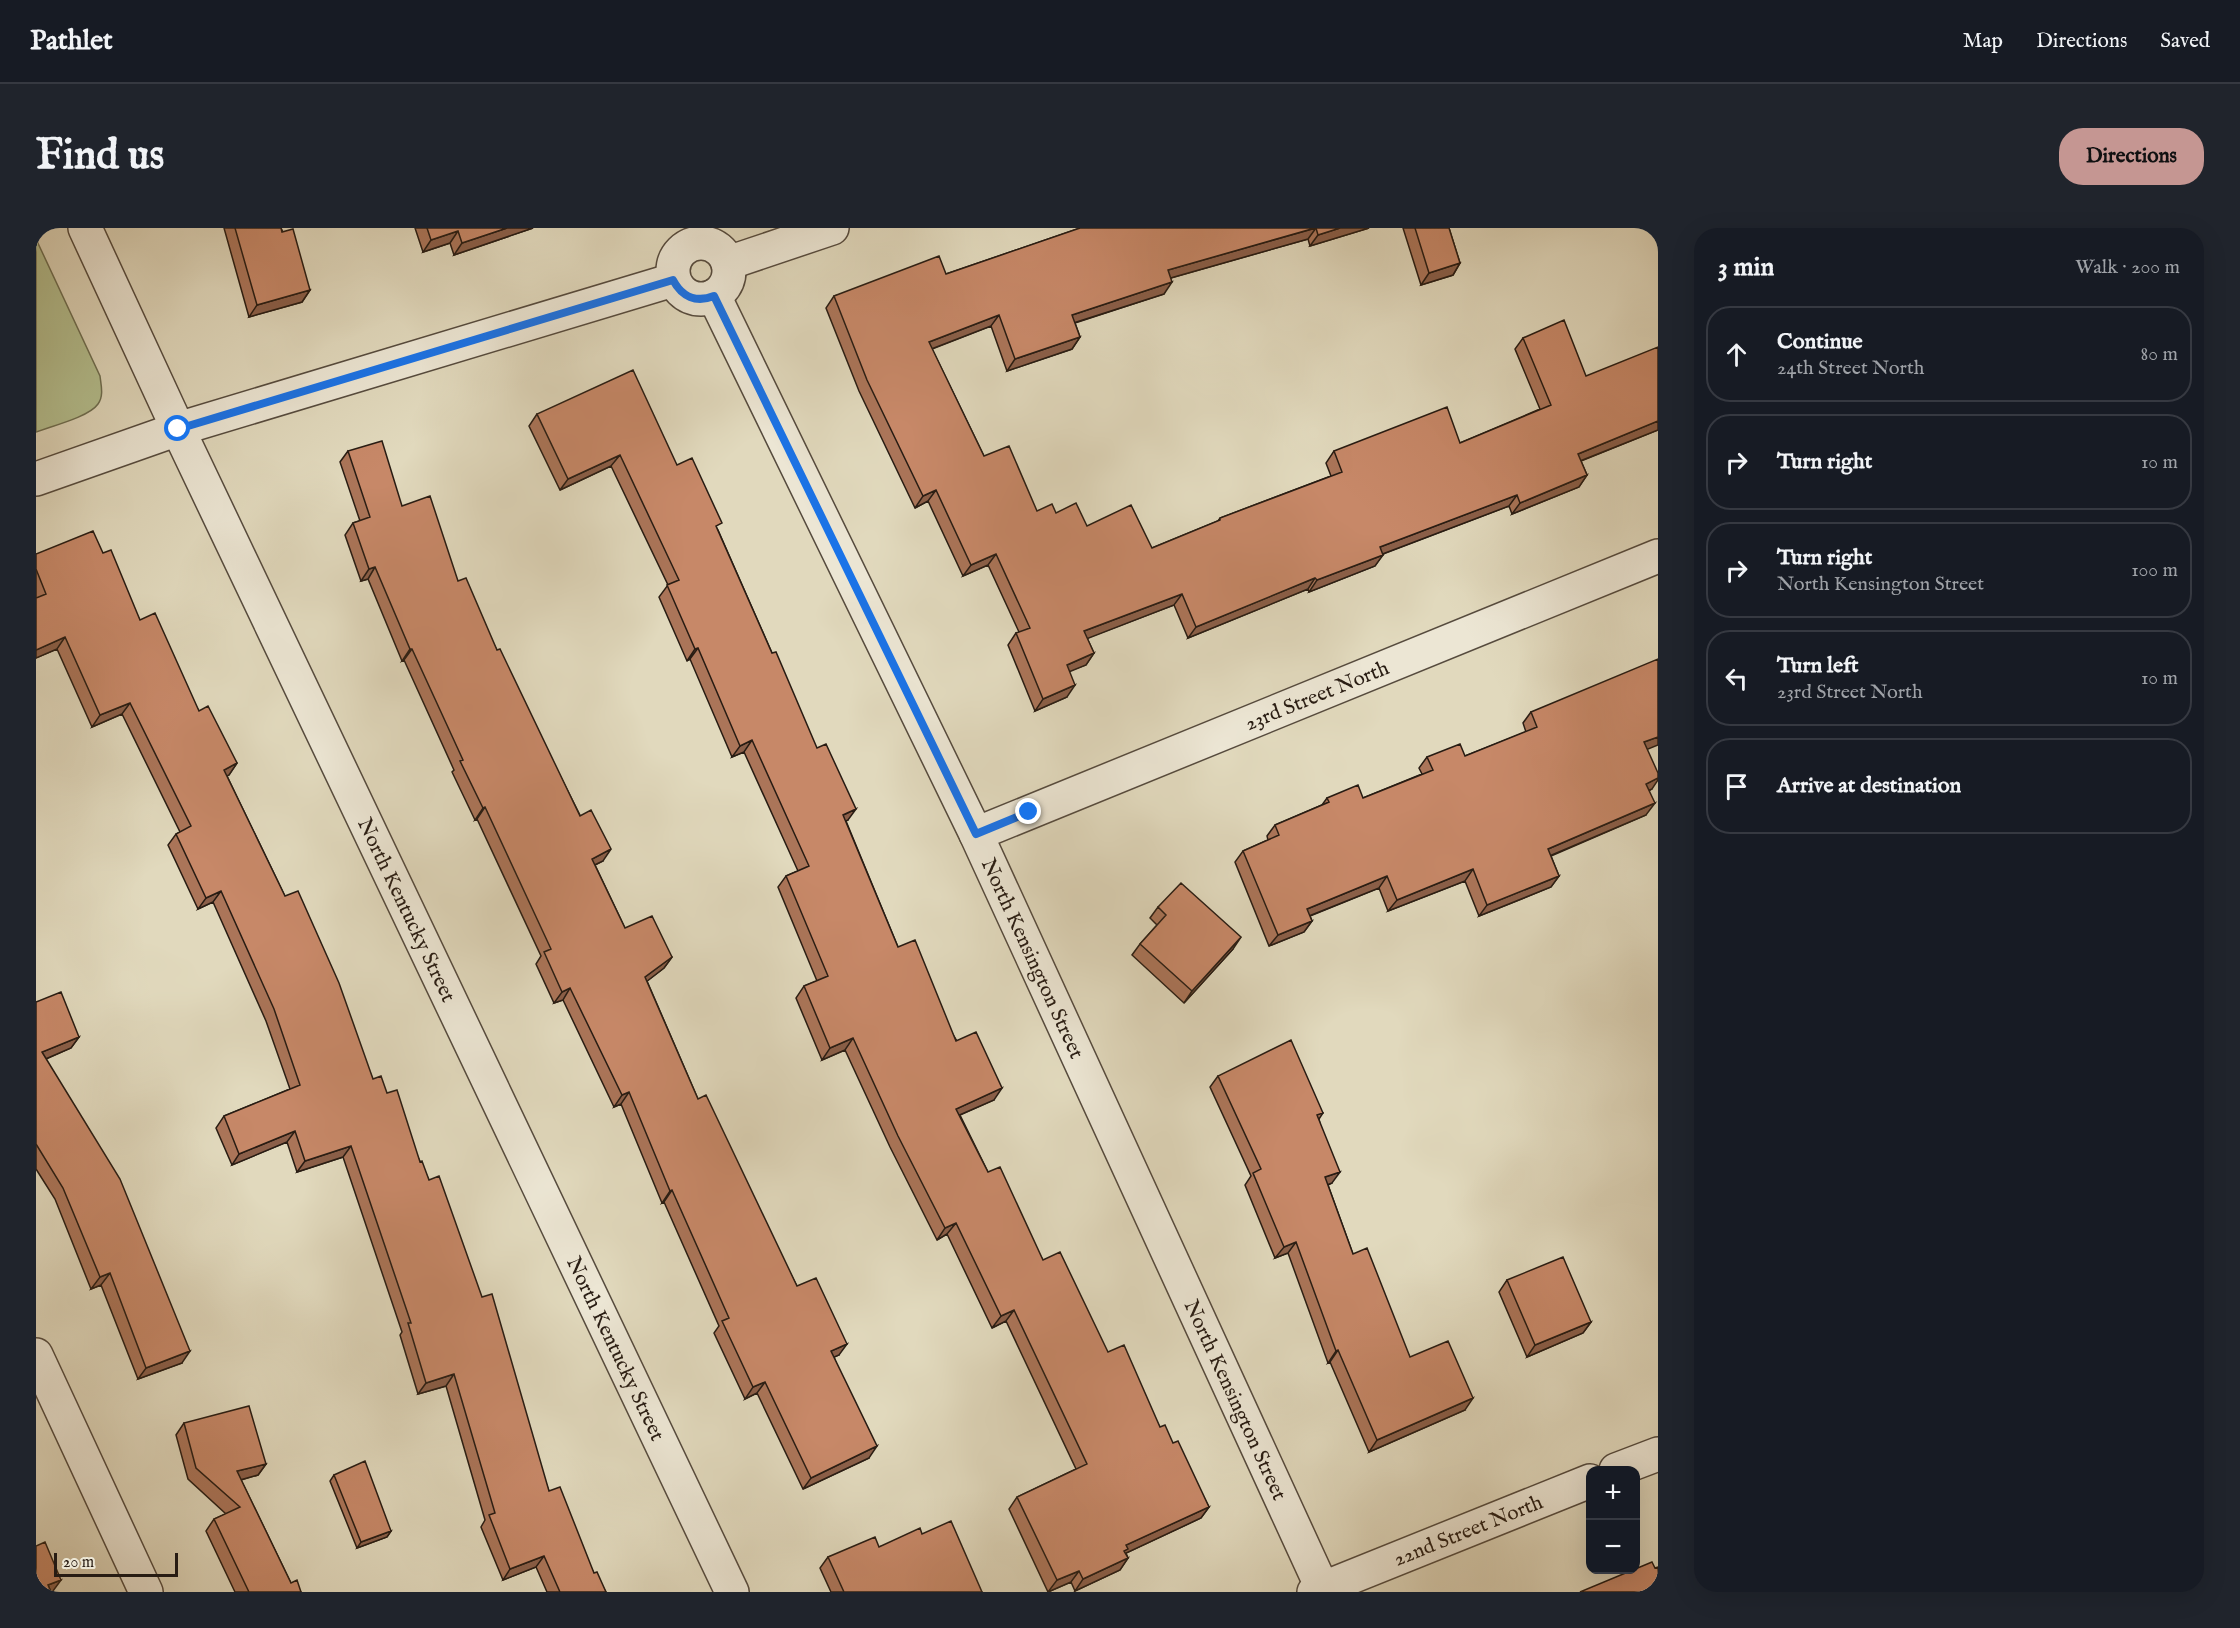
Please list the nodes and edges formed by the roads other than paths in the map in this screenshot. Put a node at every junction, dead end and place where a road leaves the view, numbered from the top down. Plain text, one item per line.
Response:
1 (85, 228) edge
2 (832, 228) edge
3 (686, 236) edge
4 (728, 263) junction
5 (673, 280) junction
6 (714, 296) junction
7 (178, 429) junction
8 (36, 479) edge
9 (1658, 556) edge
10 (976, 834) junction
11 (36, 1354) edge
12 (1658, 1454) edge
13 (1626, 1466) edge
14 (1586, 1483) edge
15 (1320, 1591) edge
16 (146, 1592) edge
17 (732, 1592) edge

1 - 7 street, North Kentucky Street
2 - 4 street
3 - 4 street
3 - 5 street
4 - 6 street
5 - 6 street
5 - 7 street
6 - 10 street, North Kensington Street
7 - 8 street
7 - 17 street, North Kentucky Street
9 - 10 street, 23rd Street North
10 - 15 street, North Kensington Street
11 - 16 street
12 - 13 street
14 - 15 street, 22nd Street North

